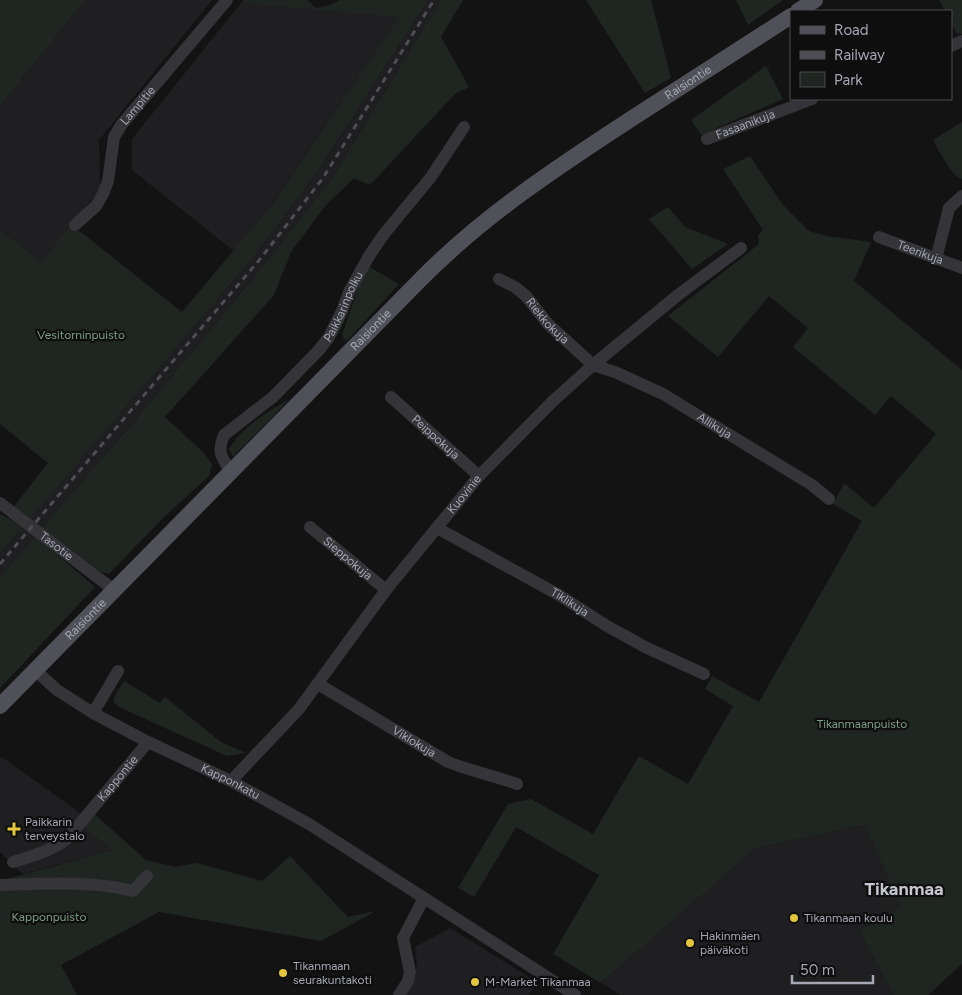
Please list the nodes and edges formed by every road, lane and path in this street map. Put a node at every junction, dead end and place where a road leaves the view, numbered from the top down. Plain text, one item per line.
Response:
1 (227, 0) edge
2 (815, 0) edge
3 (800, 10) edge
4 (790, 17) edge
5 (809, 100) edge
6 (464, 127) dead end
7 (707, 139) dead end
8 (962, 196) edge
9 (75, 225) dead end
10 (879, 237) dead end
11 (741, 248) dead end
12 (936, 259) junction
13 (962, 268) edge
14 (499, 279) dead end
15 (593, 365) junction
16 (391, 397) dead end
17 (231, 472) junction
18 (479, 476) junction
19 (829, 499) dead end
20 (0, 503) edge
21 (310, 527) dead end
22 (437, 528) junction
23 (114, 590) junction
24 (386, 590) junction
25 (35, 670) junction
26 (118, 671) dead end
27 (704, 674) dead end
28 (318, 684) junction
29 (0, 706) edge
30 (93, 713) junction
31 (148, 742) junction
32 (230, 782) junction
33 (517, 784) dead end
34 (13, 862) dead end
35 (148, 876) dead end
36 (0, 884) edge
37 (424, 898) junction
38 (399, 995) edge
39 (575, 995) edge

1 - 9 street, Lampitie
2 - 3 main road
4 - 17 main road, Raisiontie
5 - 7 street, Fasaanikuja
6 - 17 street, Paikkarinpolku
8 - 12 street
10 - 12 street, Teerikuja
11 - 15 street, Kuovinie
12 - 13 street, Teerikuja
14 - 15 street, Riekkokuja
15 - 18 street, Kuovinie
15 - 19 street, Allikuja
16 - 18 street, Peippokuja
17 - 23 main road, Raisiontie
18 - 22 street, Kuovinie
20 - 23 street, Tasotie
21 - 24 street, Sieppokuja
22 - 24 street, Kuovinie
22 - 27 street, Tiklikuja
23 - 25 main road, Raisiontie
24 - 28 street, Kuovinie
25 - 29 main road, Raisiontie
25 - 30 street, Kapponkatu
26 - 30 street
28 - 32 street, Kuovinie
28 - 33 street, Viklokuja
30 - 31 street, Kapponkatu
31 - 32 street, Kapponkatu
31 - 34 street, Kappontie
32 - 37 street, Kapponkatu
35 - 36 street
37 - 38 street
37 - 39 street, Kapponkatu

